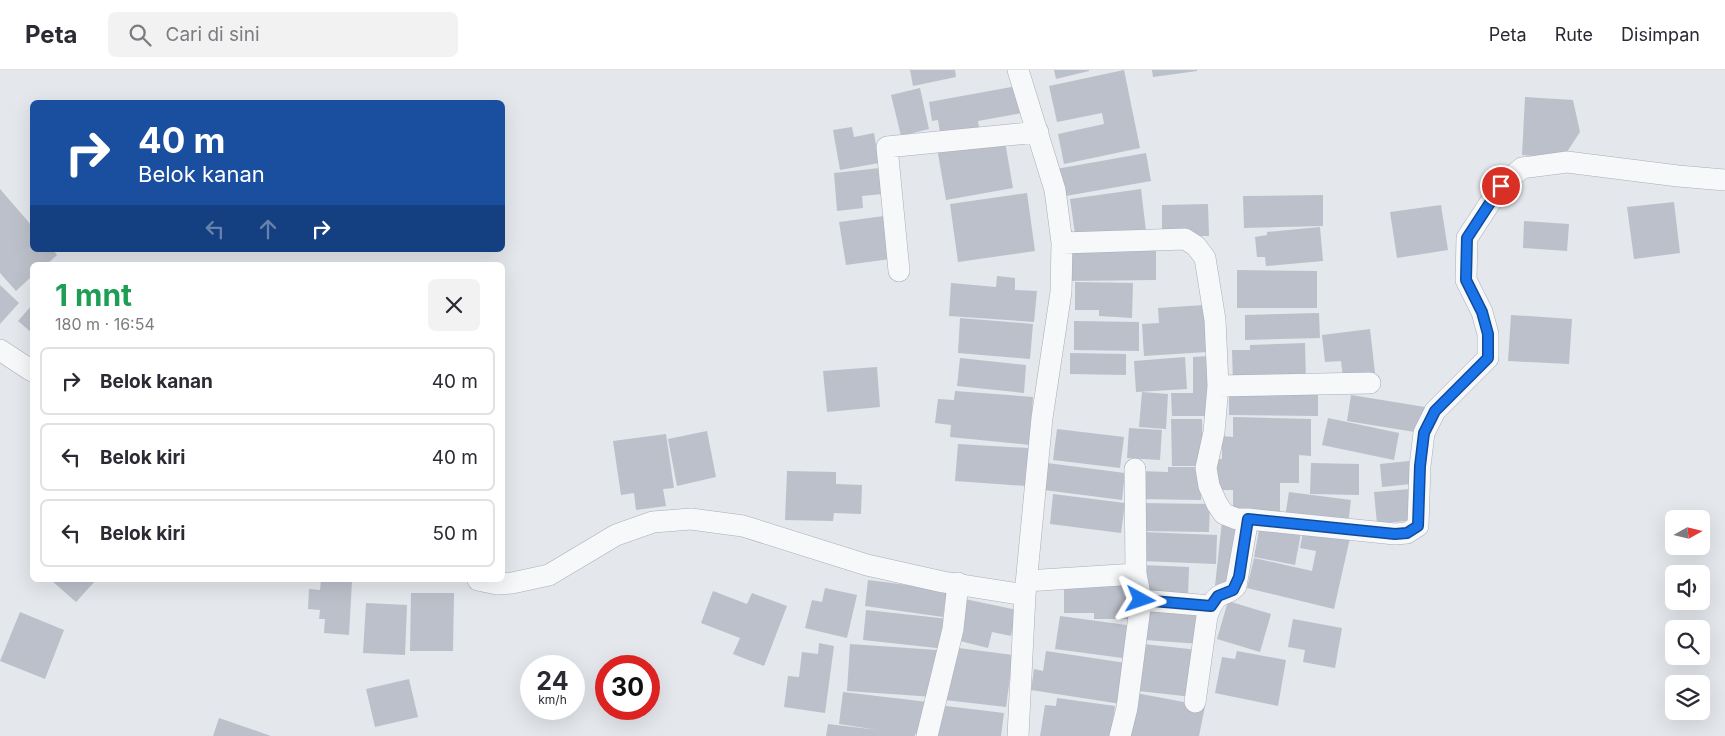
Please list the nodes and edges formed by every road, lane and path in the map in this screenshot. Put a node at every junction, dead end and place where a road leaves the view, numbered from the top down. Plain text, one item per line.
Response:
1 (1018, 70) edge
2 (1038, 132) junction
3 (1725, 180) edge
4 (1062, 243) junction
5 (899, 271) dead end
6 (0, 350) edge
7 (30, 370) edge
8 (1370, 383) dead end
9 (1218, 386) junction
10 (1135, 469) dead end
11 (1248, 519) junction
12 (1136, 574) junction
13 (488, 582) edge
14 (958, 583) junction
15 (1026, 588) junction
16 (1141, 600) junction
17 (1211, 606) junction
18 (1195, 702) dead end
19 (927, 736) edge
20 (1018, 736) edge
21 (1120, 736) edge

1 - 2 street
2 - 4 street
2 - 5 street
3 - 11 street
4 - 9 street
4 - 15 street
6 - 7 street
8 - 9 street
9 - 11 street
10 - 12 street
11 - 17 street
12 - 15 street
12 - 16 street
13 - 14 street
14 - 15 street
14 - 19 street
15 - 20 street
16 - 17 street
16 - 21 street
17 - 18 street

